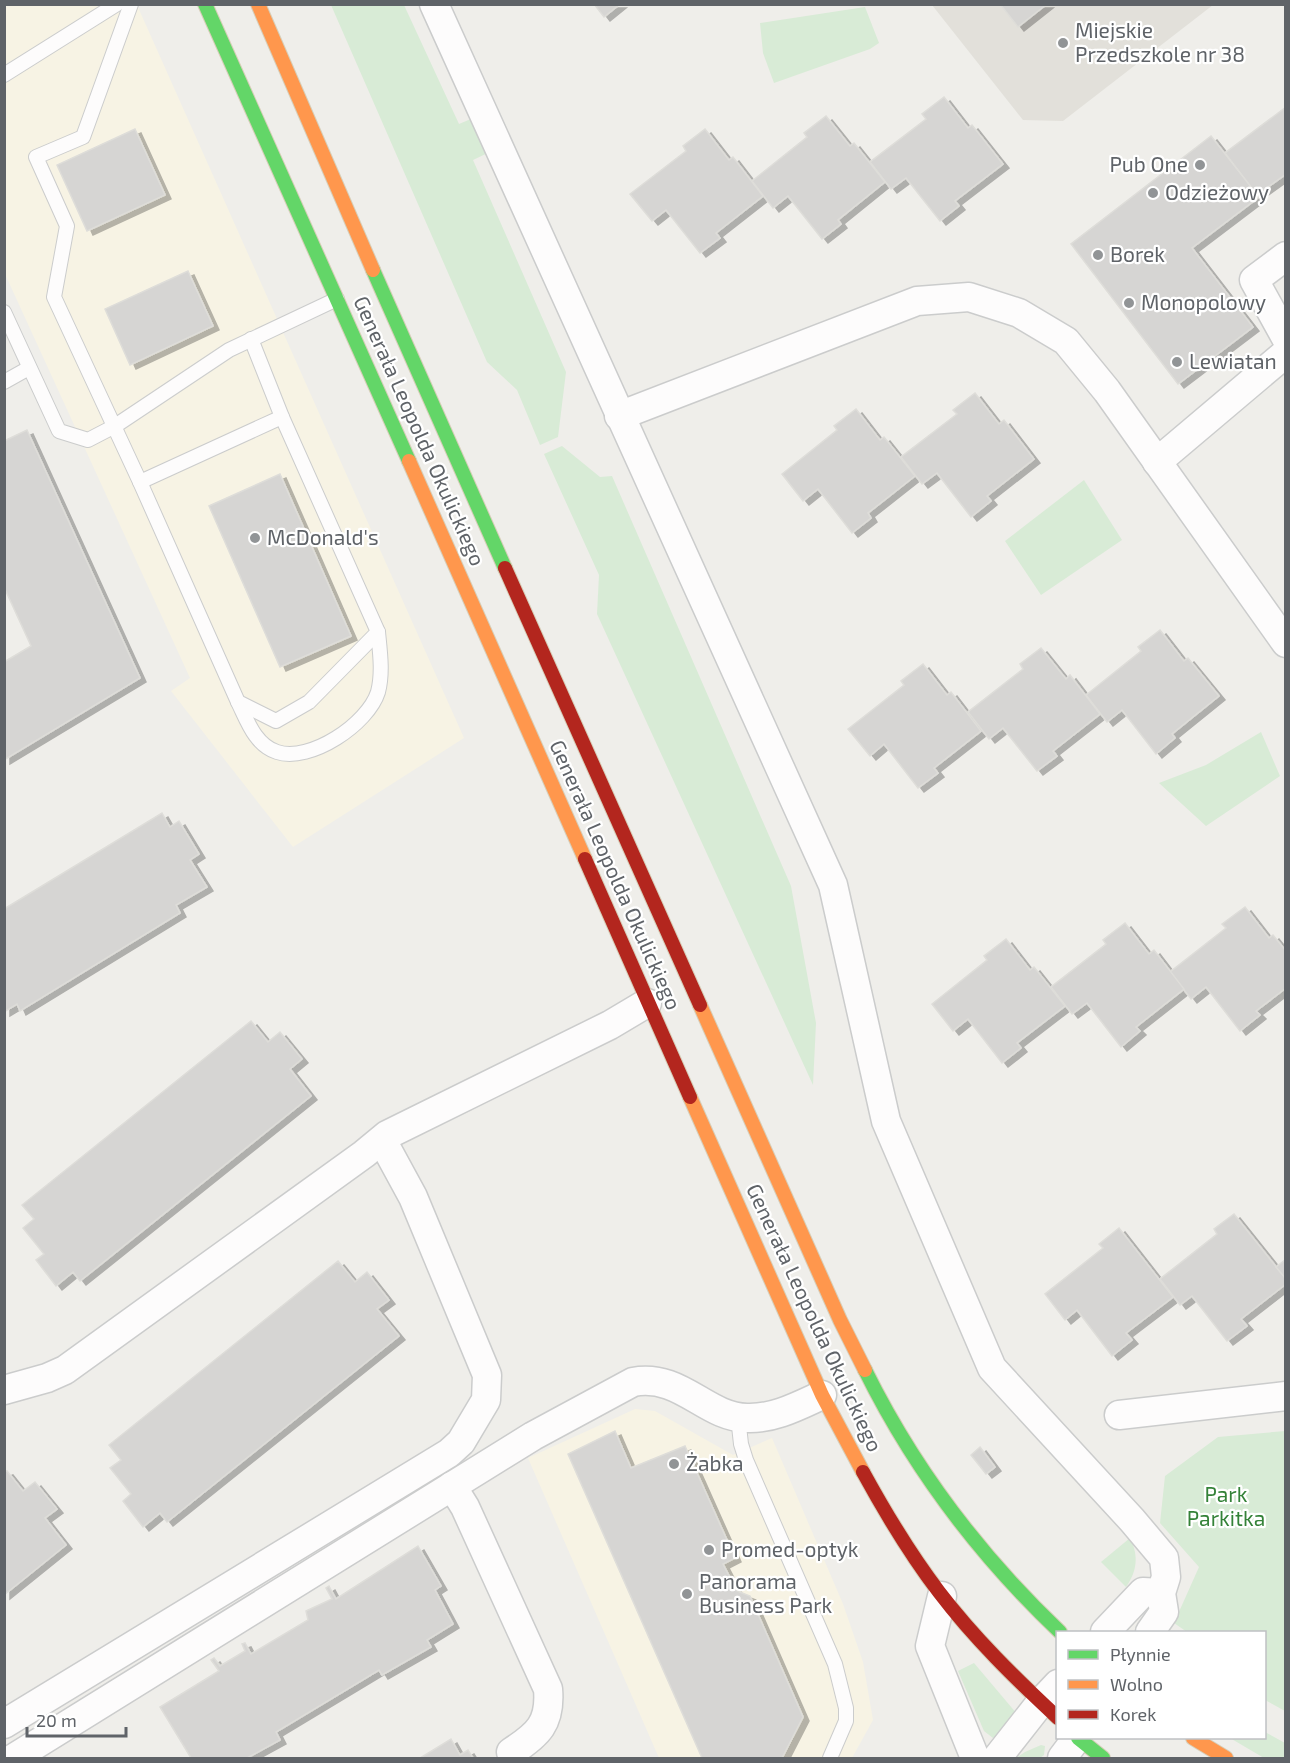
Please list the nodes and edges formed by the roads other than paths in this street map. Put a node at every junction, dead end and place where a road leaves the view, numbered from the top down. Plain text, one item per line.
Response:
1 (117, 4) edge
2 (131, 4) edge
3 (205, 4) edge
4 (258, 4) edge
5 (434, 4) edge
6 (4, 75) edge
7 (1286, 256) edge
8 (337, 299) junction
9 (4, 312) edge
10 (1286, 338) edge
11 (251, 339) junction
12 (1286, 353) edge
13 (29, 368) junction
14 (4, 382) edge
15 (619, 416) junction
16 (282, 417) junction
17 (115, 426) junction
18 (1157, 462) junction
19 (140, 482) junction
20 (378, 632) junction
21 (1286, 643) edge
22 (238, 702) junction
23 (647, 1004) junction
24 (382, 1140) junction
25 (4, 1390) edge
26 (822, 1395) junction
27 (1286, 1396) edge
28 (1119, 1415) dead end
29 (738, 1417) junction
30 (452, 1486) junction
31 (1161, 1593) junction
32 (942, 1596) junction
33 (1059, 1631) edge
34 (1106, 1631) edge
35 (1151, 1631) edge
36 (1052, 1702) edge
37 (4, 1724) edge
38 (1076, 1739) edge
39 (1079, 1739) edge
40 (1196, 1739) edge
41 (512, 1752) dead end
42 (14, 1758) edge
43 (830, 1758) edge
44 (975, 1758) edge
45 (997, 1758) edge
46 (1062, 1758) edge
47 (1103, 1758) edge
48 (1226, 1758) edge

1 - 6 lane
2 - 17 lane
3 - 8 main road, Generała Leopolda Okulickiego
4 - 33 main road, Generała Leopolda Okulickiego
5 - 15 street
7 - 10 street
8 - 11 lane
8 - 23 main road, Generała Leopolda Okulickiego
9 - 13 lane
11 - 16 lane
11 - 17 lane
12 - 18 street
13 - 14 lane
13 - 17 lane
15 - 18 street
15 - 31 street
16 - 19 lane
16 - 20 lane
17 - 19 lane
18 - 21 street
19 - 22 lane
20 - 22 lane
20 - 22 lane
23 - 24 street
23 - 26 main road, Generała Leopolda Okulickiego
24 - 25 street
24 - 37 street
26 - 29 street
26 - 32 main road, Generała Leopolda Okulickiego
27 - 28 street
29 - 30 street
29 - 43 lane
30 - 41 street
30 - 42 street
31 - 34 street
31 - 35 street
32 - 36 main road, Generała Leopolda Okulickiego
32 - 44 street
36 - 45 street
38 - 46 street
39 - 47 main road
40 - 48 main road

